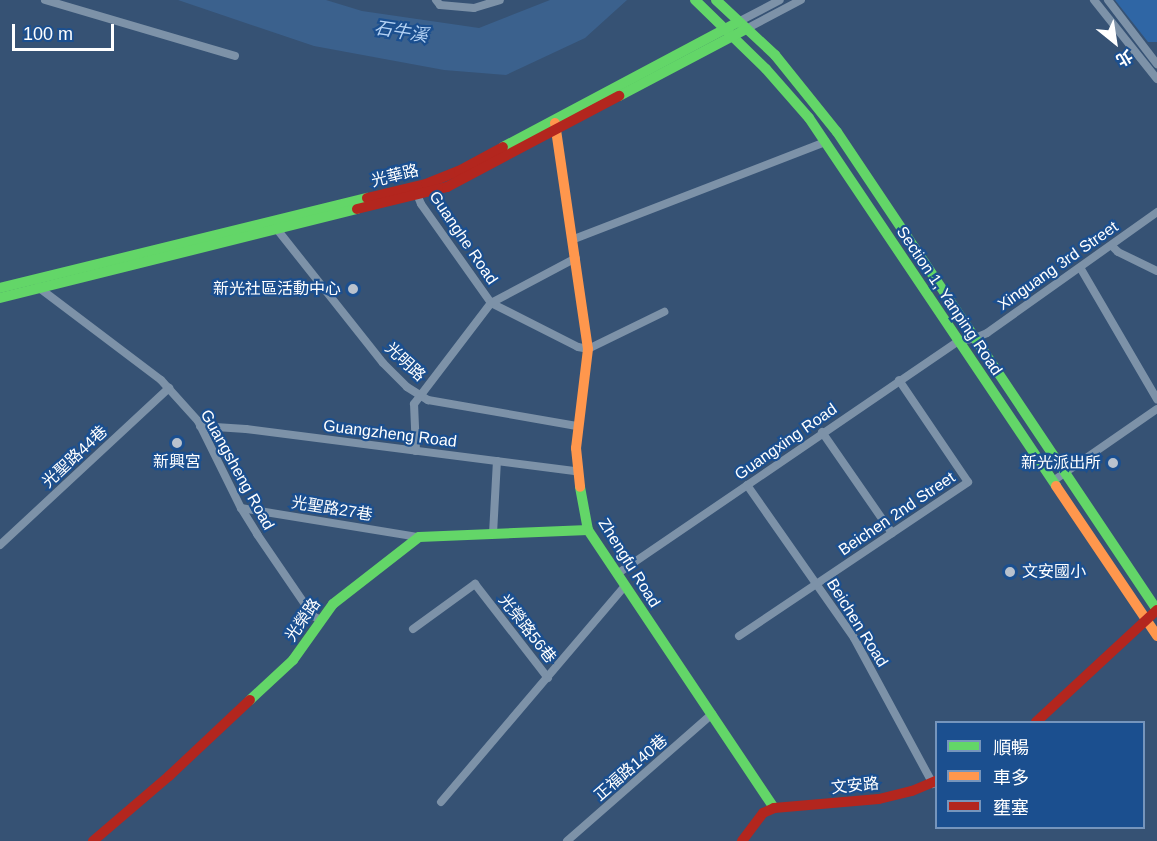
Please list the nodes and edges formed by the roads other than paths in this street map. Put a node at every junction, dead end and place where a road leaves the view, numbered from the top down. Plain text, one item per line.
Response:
1 (45, 0) edge
2 (436, 0) edge
3 (500, 0) edge
4 (695, 0) edge
5 (716, 0) edge
6 (780, 0) edge
7 (801, 0) edge
8 (1094, 0) edge
9 (1108, 0) edge
10 (742, 25) junction
11 (729, 32) junction
12 (1154, 52) edge
13 (235, 56) dead end
14 (1143, 60) junction
15 (1157, 64) edge
16 (1157, 79) edge
17 (555, 125) junction
18 (825, 142) junction
19 (873, 186) junction
20 (416, 192) junction
21 (860, 195) junction
22 (1157, 212) edge
23 (274, 226) junction
24 (574, 238) junction
25 (1112, 246) junction
26 (189, 247) junction
27 (576, 258) junction
28 (921, 259) junction
29 (909, 267) junction
30 (1081, 268) junction
31 (1157, 271) edge
32 (30, 280) junction
33 (0, 288) edge
34 (39, 288) junction
35 (0, 298) edge
36 (491, 303) junction
37 (664, 312) dead end
38 (973, 339) junction
39 (958, 340) junction
40 (588, 349) junction
41 (899, 380) junction
42 (169, 388) junction
43 (420, 394) junction
44 (1157, 399) edge
45 (1157, 410) edge
46 (200, 426) junction
47 (578, 426) junction
48 (822, 432) junction
49 (416, 452) junction
50 (497, 461) junction
51 (576, 471) junction
52 (1064, 473) junction
53 (1053, 481) junction
54 (747, 485) junction
55 (241, 508) junction
56 (588, 530) junction
57 (892, 533) junction
58 (493, 534) junction
59 (419, 537) junction
60 (0, 545) edge
61 (617, 574) junction
62 (817, 584) junction
63 (625, 586) junction
64 (1157, 610) edge
65 (1145, 618) junction
66 (321, 620) junction
67 (413, 628) dead end
68 (739, 636) dead end
69 (1157, 636) edge
70 (548, 678) junction
71 (712, 714) junction
72 (1038, 721) edge
73 (934, 782) edge
74 (441, 802) dead end
75 (774, 808) junction
76 (93, 841) edge
77 (567, 841) edge
78 (742, 841) edge

1 - 13 street
2 - 3 street
4 - 11 main road, Section 1, Yanping Road
5 - 10 main road, Section 1, Yanping Road
6 - 10 street
7 - 10 street
8 - 14 street
9 - 12 street
10 - 11 main road, 光華路
10 - 19 main road, Section 1, Yanping Road
11 - 17 main road, 光華路
11 - 18 main road, Section 1, Yanping Road
12 - 14 street
12 - 15 street
14 - 16 street
17 - 20 main road, 光華路
17 - 24 main road, Zhengfu Road
18 - 21 main road, Section 1, Yanping Road
18 - 24 street
19 - 21 main road
19 - 28 main road, Section 1, Yanping Road
20 - 23 main road, 光華路
20 - 36 street, Guanghe Road
21 - 29 main road, Section 1, Yanping Road
22 - 25 street, Xinguang 3rd Street
23 - 26 main road, 光華路
23 - 43 street, 光明路
24 - 27 main road, Zhengfu Road
25 - 30 street, Xinguang 3rd Street
25 - 31 street
26 - 32 main road, 光華路
26 - 34 main road, 光華路
27 - 36 street
27 - 40 main road, Zhengfu Road
28 - 29 main road
28 - 38 main road, Section 1, Yanping Road
29 - 39 main road, Section 1, Yanping Road
30 - 38 street, Xinguang 3rd Street
30 - 44 street
32 - 33 main road, 光華路
32 - 34 street, Guangsheng Road
34 - 35 main road, 光華路
34 - 42 street, Guangsheng Road
36 - 40 street, Guanghe Road
36 - 43 street
37 - 40 street
38 - 39 street
38 - 52 main road, Section 1, Yanping Road
39 - 41 street, Guangxing Road
39 - 53 main road, Section 1, Yanping Road
40 - 47 main road, Zhengfu Road
41 - 48 street, Guangxing Road
41 - 57 street, Beichen 2nd Street
42 - 46 street, Guangsheng Road
42 - 60 street, 光聖路44巷
43 - 47 street, 光明路
43 - 49 street
45 - 52 street
46 - 49 street, Guangzheng Road
46 - 55 street, Guangsheng Road
47 - 51 main road, Zhengfu Road
48 - 54 street, Guangxing Road
48 - 57 street
49 - 50 street, Guangzheng Road
50 - 51 street, Guangzheng Road
50 - 58 street
51 - 56 main road, Zhengfu Road
52 - 53 street
52 - 64 main road, Section 1, Yanping Road
53 - 65 main road, Section 1, Yanping Road
54 - 61 street, Guangxing Road
54 - 62 street, Beichen Road
55 - 59 street, 光聖路27巷
55 - 66 street, Guangsheng Road
56 - 58 main road
56 - 61 main road, Zhengfu Road
57 - 62 street, Beichen 2nd Street
58 - 59 main road
59 - 66 main road, 光榮路
61 - 63 main road, Zhengfu Road
62 - 68 street, Beichen 2nd Street
62 - 73 street, Beichen Road
63 - 70 street
63 - 71 main road, Zhengfu Road
64 - 65 main road
65 - 69 main road, Section 1, Yanping Road
65 - 72 main road
66 - 76 main road, 光榮路
67 - 70 street, 光榮路56巷
70 - 74 street, 光榮路56巷
71 - 75 main road, Zhengfu Road
71 - 77 street, 正福路140巷
73 - 75 main road, 文安路
75 - 78 main road

